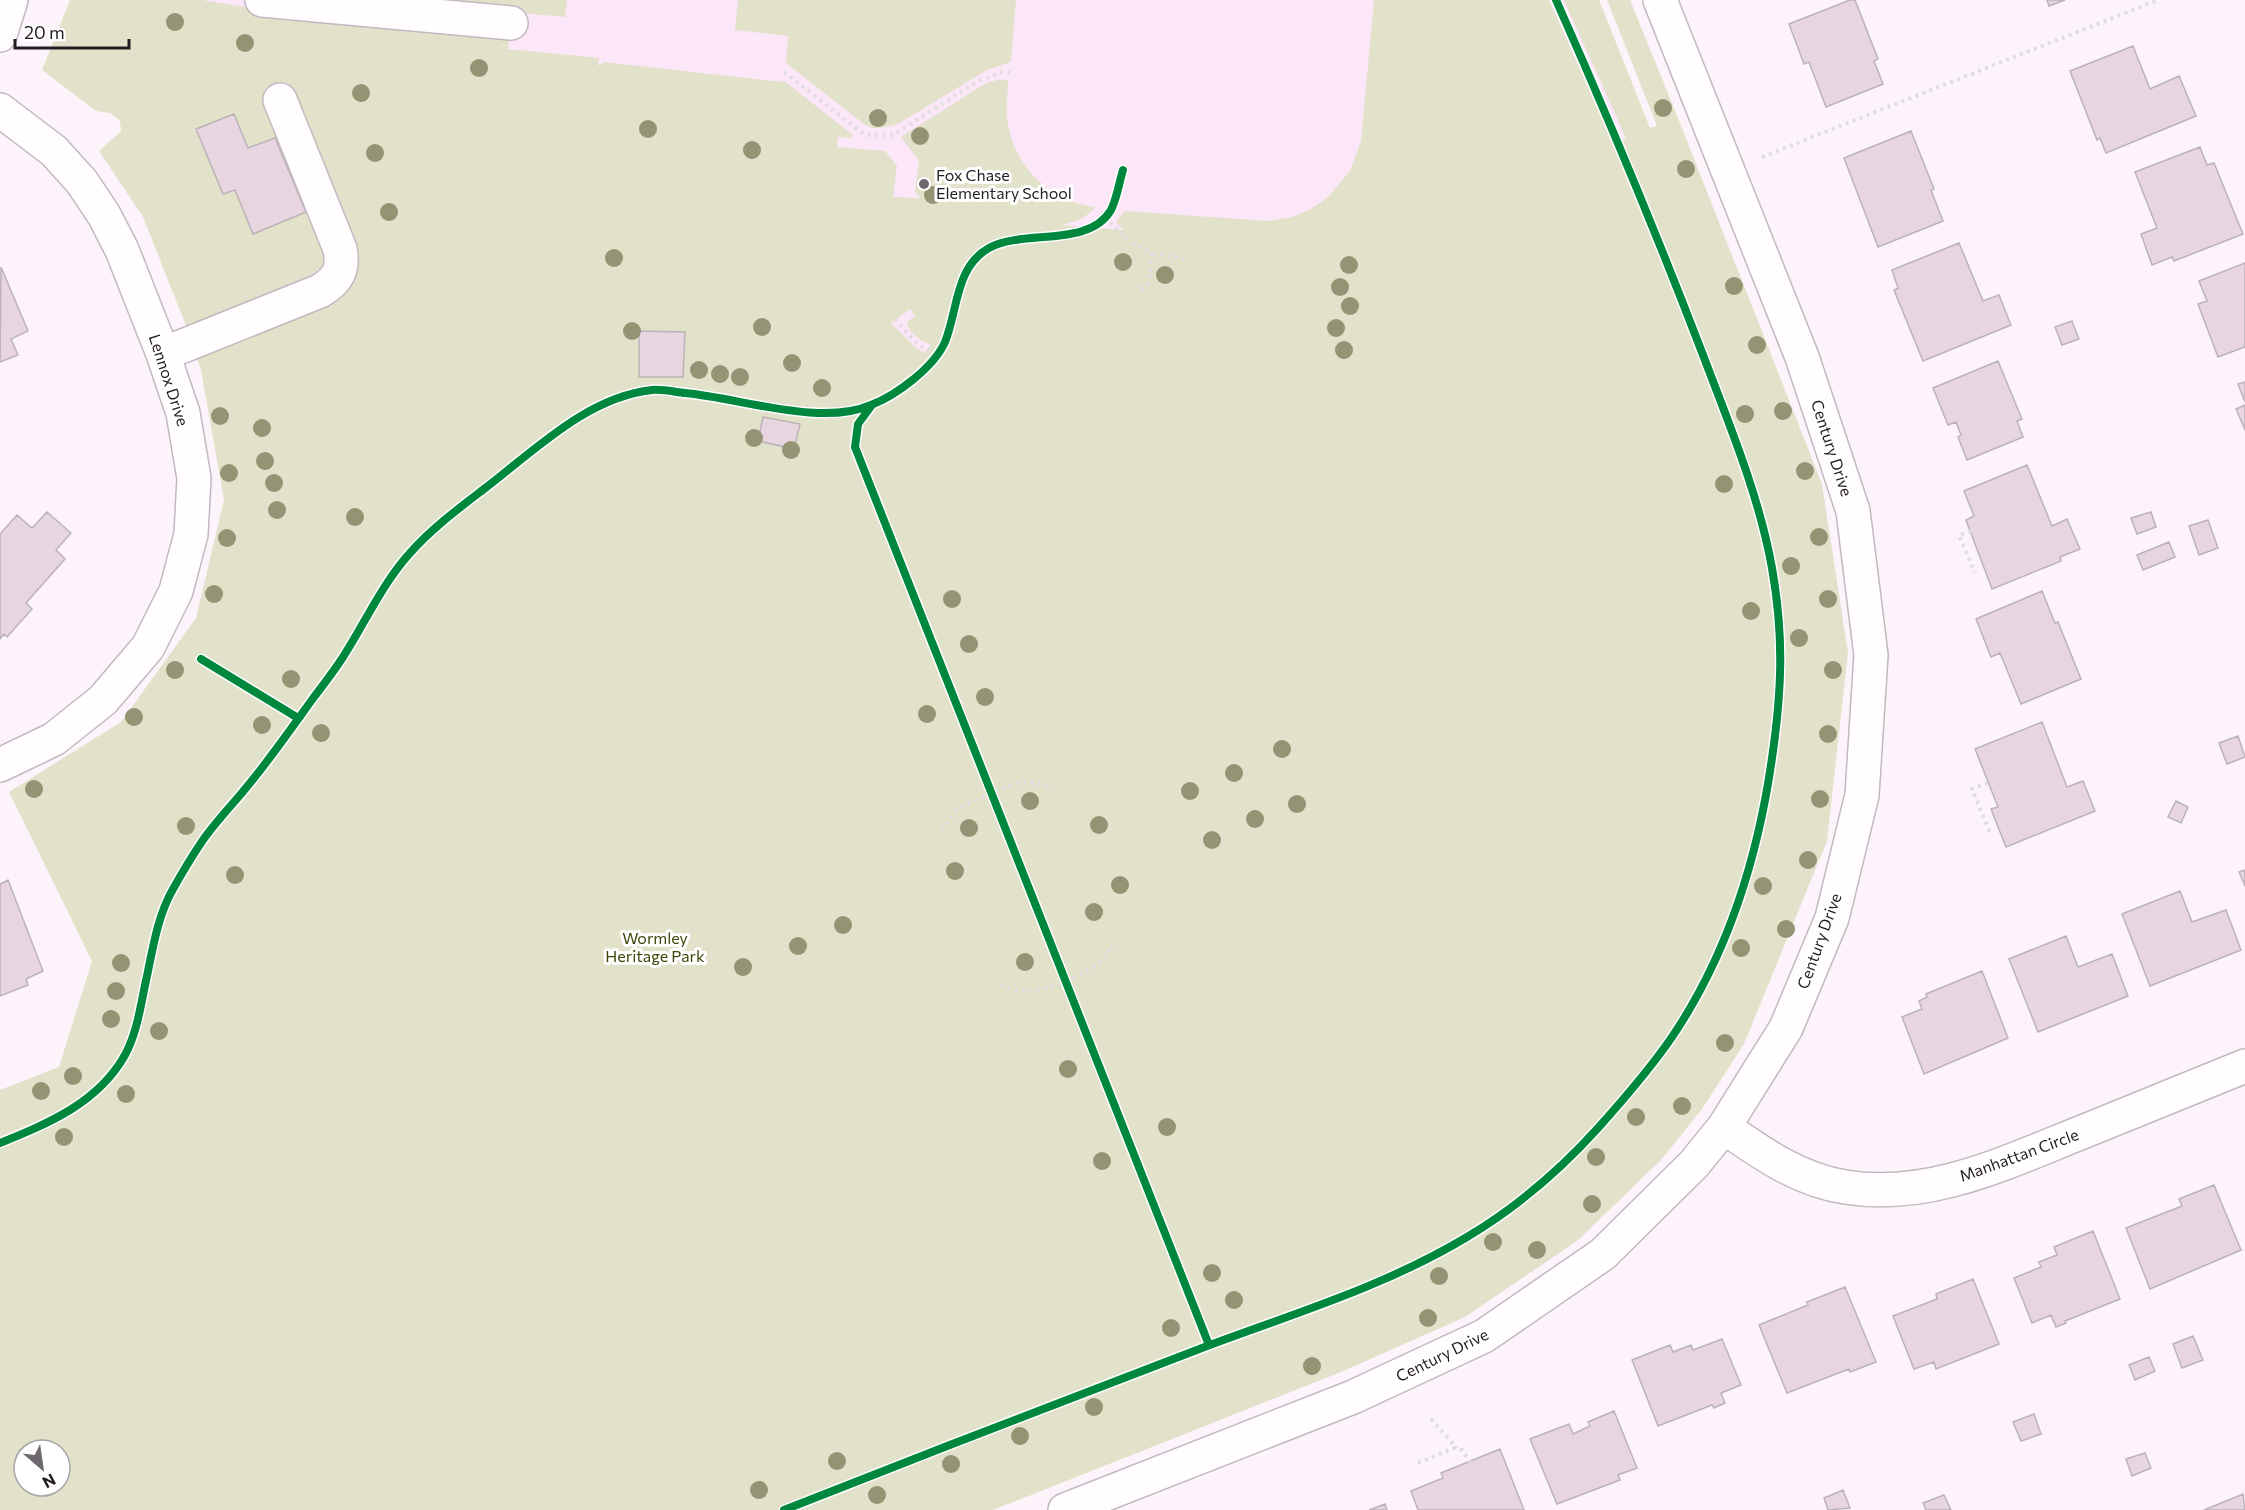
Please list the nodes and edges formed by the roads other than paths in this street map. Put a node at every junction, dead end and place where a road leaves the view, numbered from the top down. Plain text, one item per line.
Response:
1 (11, 0) edge
2 (262, 0) edge
3 (1660, 0) edge
4 (511, 23) dead end
5 (0, 35) edge
6 (280, 100) dead end
7 (0, 110) edge
8 (163, 354) junction
9 (0, 765) edge
10 (2245, 1066) edge
11 (1724, 1127) junction
12 (1065, 1510) edge

1 - 5 street
2 - 4 street
3 - 11 street, Century Drive
6 - 8 street
7 - 8 street, Lennox Drive
8 - 9 street, Lennox Drive
10 - 11 street, Manhattan Circle
11 - 12 street, Century Drive

